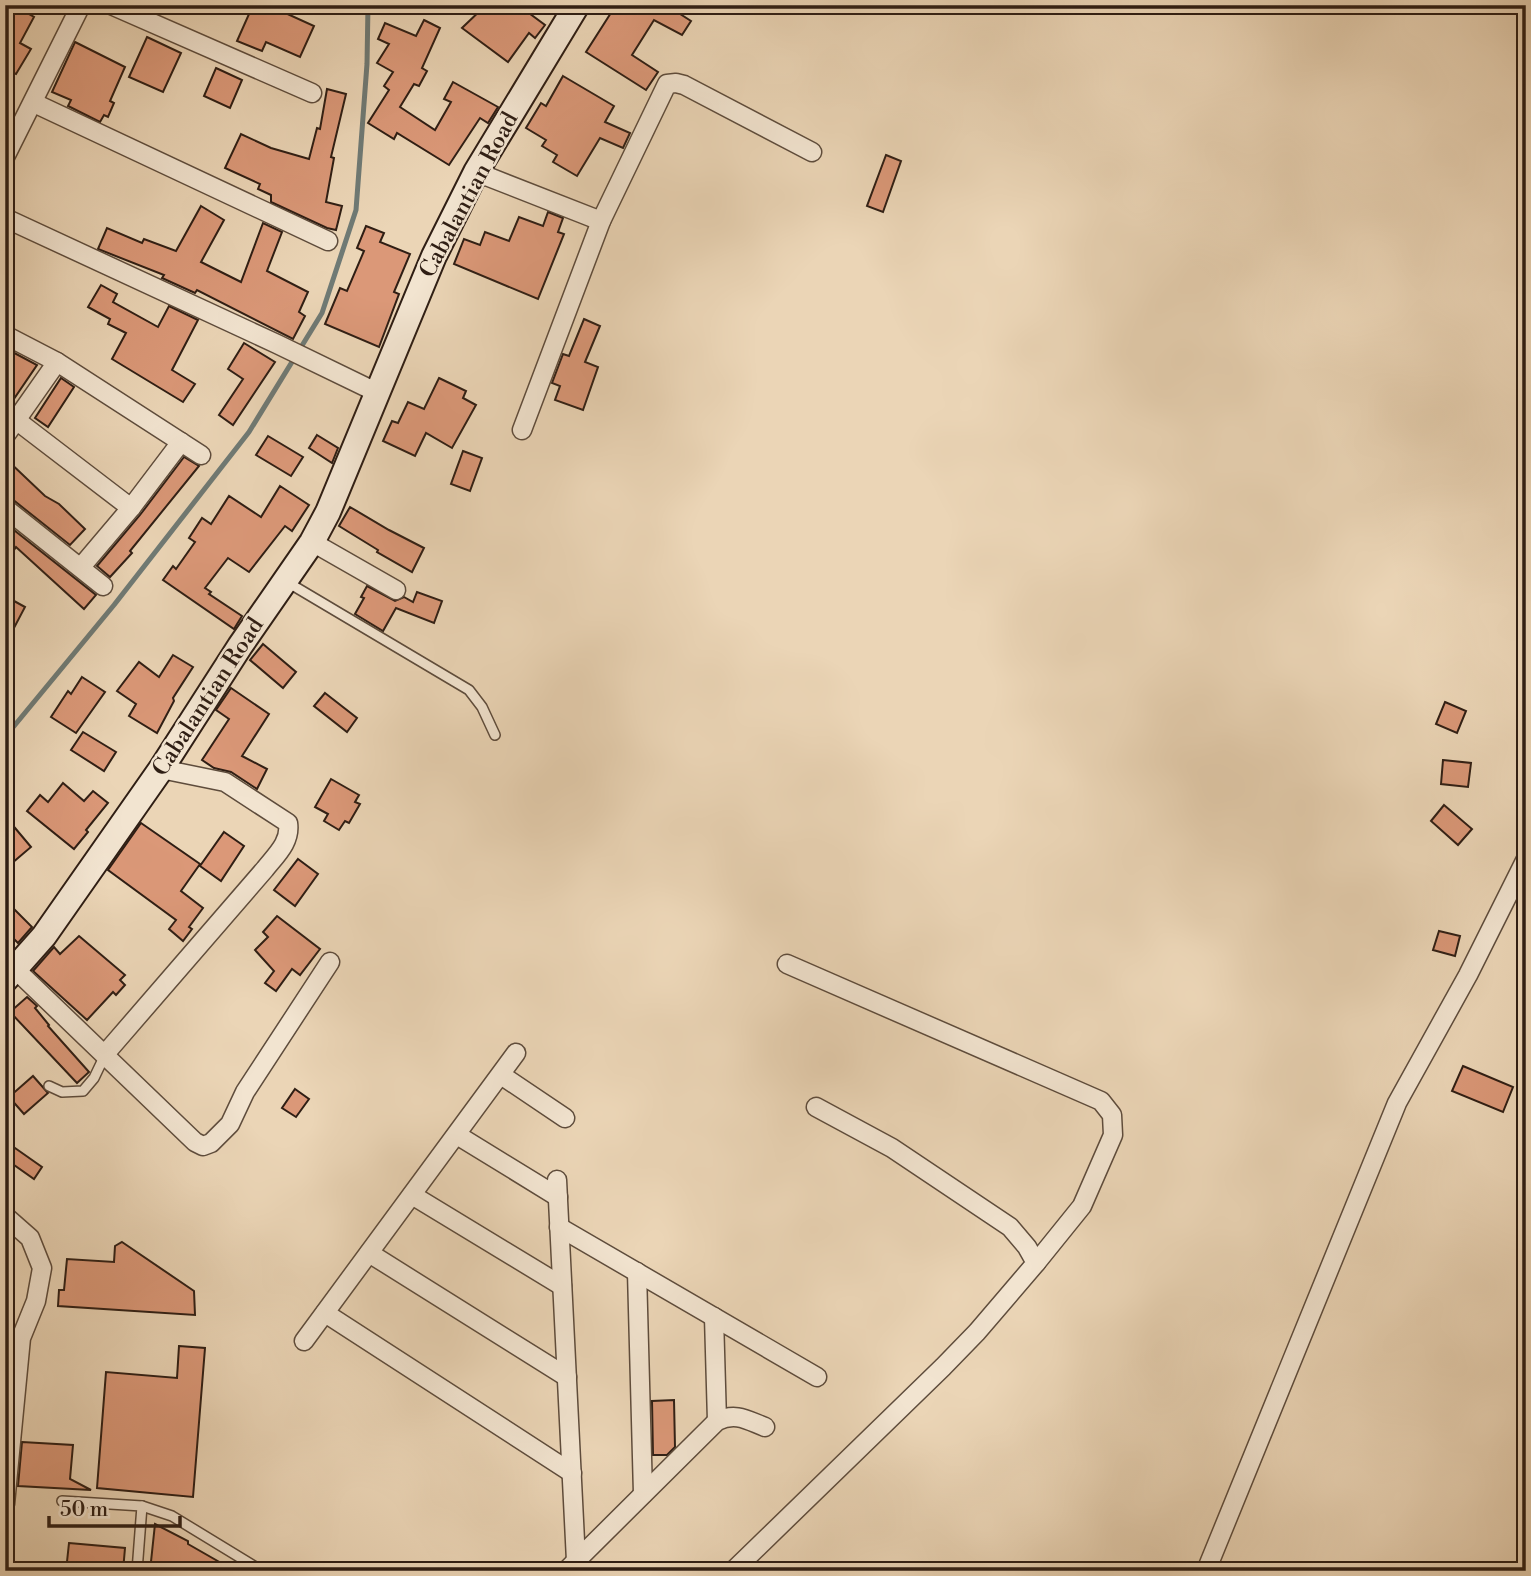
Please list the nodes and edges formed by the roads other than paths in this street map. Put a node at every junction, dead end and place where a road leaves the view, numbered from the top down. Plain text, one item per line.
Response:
1 (81, 5) edge
2 (111, 5) edge
3 (577, 5) edge
4 (312, 93) dead end
5 (34, 103) junction
6 (10, 138) edge
7 (812, 152) dead end
8 (5, 157) edge
9 (475, 172) junction
10 (5, 218) edge
11 (601, 222) junction
12 (328, 241) dead end
13 (5, 335) edge
14 (57, 362) junction
15 (376, 392) junction
16 (16, 420) junction
17 (522, 429) dead end
18 (5, 436) edge
19 (181, 442) junction
20 (201, 455) dead end
21 (5, 508) edge
22 (131, 508) junction
23 (312, 542) junction
24 (81, 567) junction
25 (285, 581) junction
26 (103, 586) dead end
27 (396, 590) dead end
28 (495, 735) dead end
29 (161, 769) junction
30 (1526, 859) edge
31 (330, 962) dead end
32 (787, 964) dead end
33 (10, 975) edge
34 (516, 1053) dead end
35 (106, 1054) junction
36 (501, 1075) junction
37 (49, 1086) dead end
38 (816, 1107) dead end
39 (565, 1118) dead end
40 (457, 1135) junction
41 (412, 1195) junction
42 (5, 1216) edge
43 (559, 1227) junction
44 (369, 1253) junction
45 (1036, 1263) junction
46 (637, 1272) junction
47 (562, 1286) junction
48 (325, 1313) junction
49 (714, 1317) junction
50 (304, 1341) dead end
51 (566, 1377) junction
52 (817, 1377) dead end
53 (717, 1421) junction
54 (765, 1427) dead end
55 (572, 1472) junction
56 (643, 1494) junction
57 (62, 1501) dead end
58 (5, 1504) edge
59 (142, 1506) junction
60 (571, 1566) edge
61 (137, 1571) edge
62 (262, 1571) edge
63 (733, 1571) edge
64 (1206, 1571) edge

1 - 5 street
2 - 4 street
3 - 9 street, Cabalantian Road
5 - 6 street
5 - 12 street
6 - 8 street
7 - 11 street
9 - 11 street
9 - 15 street, Cabalantian Road
10 - 15 street
11 - 17 street
13 - 14 street
14 - 16 street
14 - 19 street
15 - 23 street, Cabalantian Road
16 - 18 street
16 - 22 street
19 - 20 street
19 - 22 street
21 - 24 street
22 - 24 street
23 - 25 street, Cabalantian Road
23 - 27 street
24 - 26 street
25 - 28 lane
25 - 29 street, Cabalantian Road
29 - 33 street, Cabalantian Road
29 - 35 street
30 - 64 street
31 - 35 street
32 - 45 street
33 - 35 street
34 - 36 street
35 - 37 lane
36 - 39 street
36 - 40 street
38 - 45 street
40 - 41 street
40 - 43 street
41 - 44 street
41 - 47 street
42 - 58 street
43 - 46 street
43 - 47 street
44 - 48 street
44 - 51 street
45 - 63 street
46 - 49 street
46 - 56 street
47 - 51 street
48 - 50 street
48 - 55 street
49 - 52 street
49 - 53 street
51 - 55 street
53 - 54 street
53 - 56 street
55 - 60 street
56 - 60 street
57 - 59 lane
59 - 61 lane
59 - 62 lane

